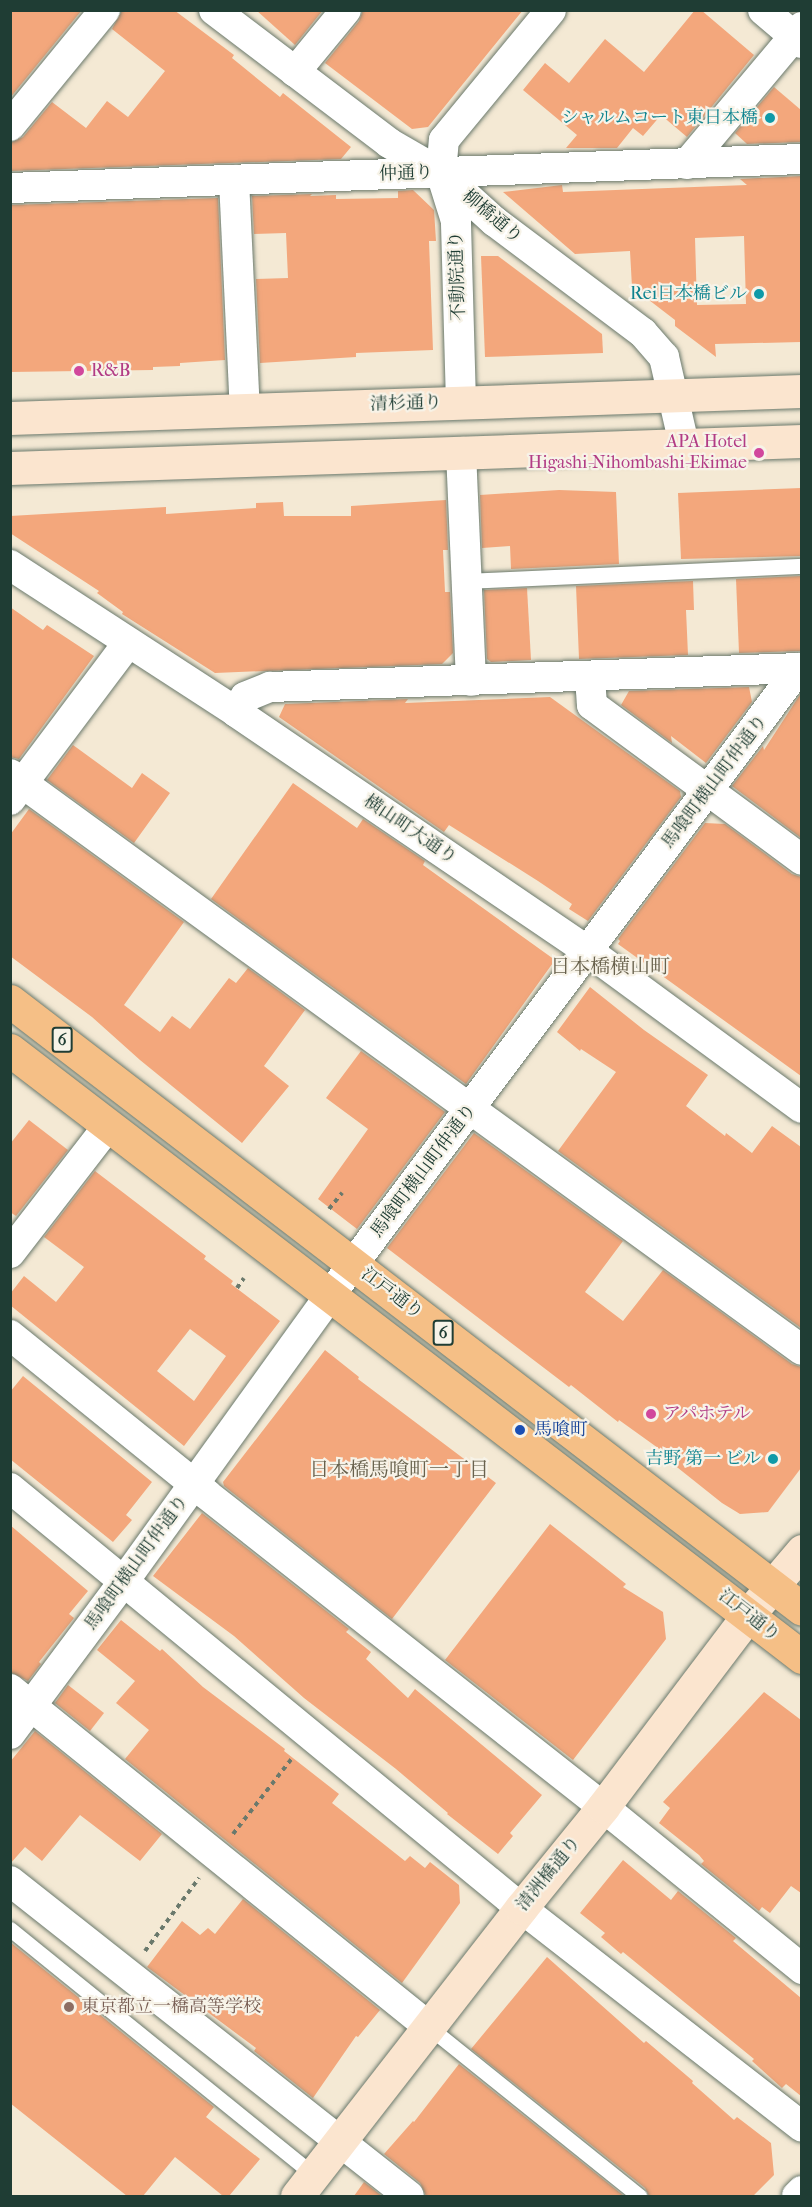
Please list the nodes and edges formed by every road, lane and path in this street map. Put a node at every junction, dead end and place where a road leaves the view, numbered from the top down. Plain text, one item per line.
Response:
1 (105, 10) edge
2 (214, 10) edge
3 (345, 10) edge
4 (551, 10) edge
5 (763, 10) edge
6 (799, 35) edge
7 (296, 72) junction
8 (10, 126) edge
9 (801, 159) edge
10 (687, 164) junction
11 (441, 172) junction
12 (234, 180) junction
13 (10, 188) edge
14 (801, 391) edge
15 (673, 395) junction
16 (461, 402) junction
17 (245, 410) junction
18 (10, 418) edge
19 (801, 441) edge
20 (684, 444) junction
21 (461, 452) junction
22 (10, 468) edge
23 (10, 565) edge
24 (801, 566) edge
25 (467, 581) junction
26 (128, 644) junction
27 (800, 668) edge
28 (590, 677) junction
29 (471, 681) junction
30 (236, 712) junction
31 (15, 786) edge
32 (708, 791) junction
33 (801, 860) edge
34 (588, 951) junction
35 (10, 1001) edge
36 (10, 1050) edge
37 (801, 1108) edge
38 (470, 1109) junction
39 (108, 1126) junction
40 (342, 1193) dead end
41 (325, 1214) dead end
42 (10, 1253) edge
43 (353, 1265) junction
44 (244, 1278) dead end
45 (237, 1288) dead end
46 (330, 1295) junction
47 (10, 1335) edge
48 (801, 1350) edge
49 (194, 1485) junction
50 (10, 1488) edge
51 (801, 1551) edge
52 (124, 1581) junction
53 (773, 1586) junction
54 (801, 1609) edge
55 (748, 1615) junction
56 (801, 1657) edge
57 (21, 1698) edge
58 (10, 1734) edge
59 (310, 1734) junction
60 (603, 1808) junction
61 (216, 1855) junction
62 (10, 1881) edge
63 (521, 1908) junction
64 (10, 1929) edge
65 (801, 1969) edge
66 (128, 1974) junction
67 (429, 2027) junction
68 (801, 2127) edge
69 (341, 2141) junction
70 (306, 2186) edge
71 (801, 2191) edge
72 (409, 2196) edge
73 (639, 2196) edge
74 (797, 2196) edge

1 - 8 street
2 - 7 street, 柳橋通り
3 - 7 street
4 - 11 street, 不動院通り
5 - 6 street
6 - 10 street
7 - 11 street, 柳橋通り
9 - 10 street, 仲通り
10 - 11 street, 仲通り
11 - 12 street, 仲通り
11 - 15 street, 柳橋通り
11 - 16 street, 不動院通り
12 - 13 street, 仲通り
12 - 17 street
14 - 15 street, 清杉通り
15 - 16 street, 清杉通り
15 - 20 street, 柳橋通り
16 - 17 street, 清杉通り
17 - 18 street, 清杉通り
19 - 20 street
20 - 21 street
21 - 22 street
21 - 25 street
23 - 26 street, 横山町大通り
24 - 25 lane
25 - 29 street
26 - 30 street, 横山町大通り
26 - 31 street
27 - 28 street
27 - 32 street, 馬喰町横山町仲通り
28 - 29 street
28 - 32 street
29 - 30 street
30 - 34 street, 横山町大通り
31 - 38 street
32 - 33 street
32 - 34 street, 馬喰町横山町仲通り
34 - 37 street, 横山町大通り
34 - 38 street, 馬喰町横山町仲通り
35 - 43 highway, 江戸通り / 6
36 - 39 highway, 江戸通り / 6
38 - 43 street, 馬喰町横山町仲通り
38 - 48 street
39 - 42 street
39 - 46 highway, 江戸通り / 6
40 - 41 path
43 - 46 street, 馬喰町横山町仲通り
43 - 53 highway, 江戸通り / 6
44 - 45 path
46 - 49 street, 馬喰町横山町仲通り
46 - 55 highway, 江戸通り / 6
47 - 49 street
49 - 52 street, 馬喰町横山町仲通り
49 - 60 street
50 - 52 street
51 - 53 street, 清洲橋通り
52 - 57 street, 馬喰町横山町仲通り
52 - 59 street
53 - 54 highway, 江戸通り / 6
53 - 55 street, 清洲橋通り
55 - 56 highway, 江戸通り / 6
55 - 60 street, 清洲橋通り
57 - 58 street, 馬喰町横山町仲通り
57 - 61 street
59 - 61 path
59 - 63 street
60 - 63 street, 清洲橋通り
60 - 65 street
61 - 66 path
61 - 67 street
62 - 66 street
63 - 67 street, 清洲橋通り
63 - 68 street
64 - 70 lane
66 - 69 street
67 - 69 street, 清洲橋通り
67 - 73 lane
69 - 70 street, 清洲橋通り
69 - 72 street
71 - 74 street

